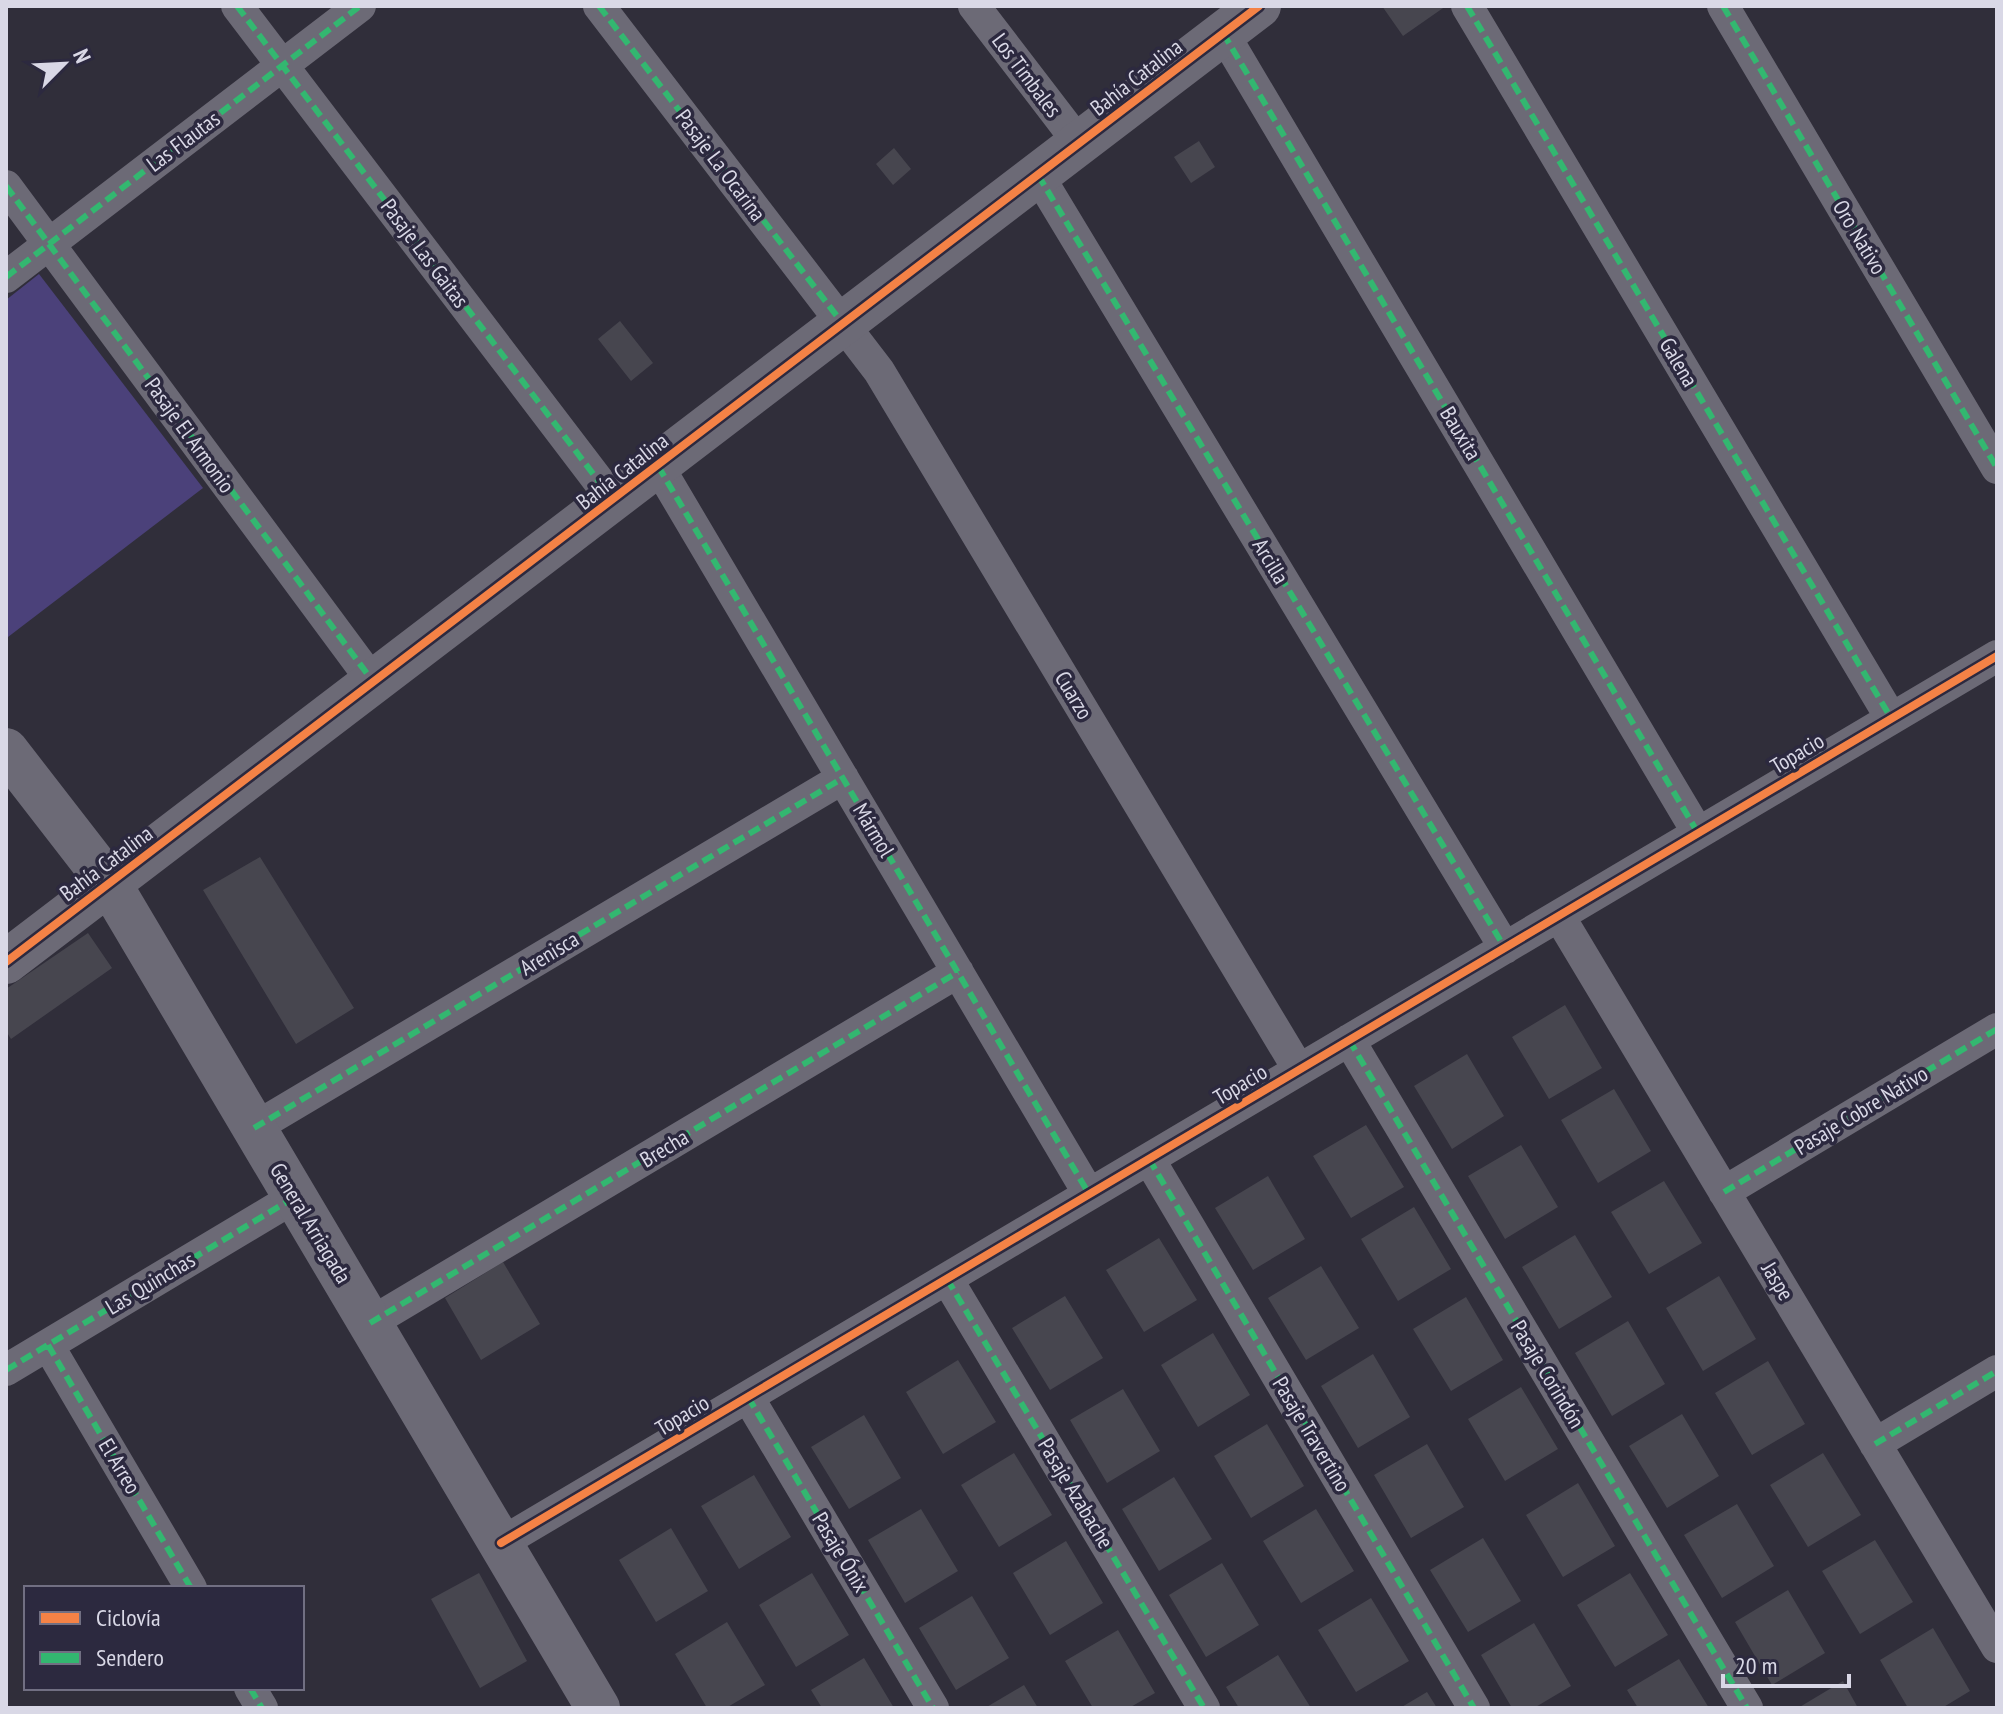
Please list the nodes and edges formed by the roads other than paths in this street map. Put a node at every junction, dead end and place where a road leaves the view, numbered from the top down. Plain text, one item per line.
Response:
1 (237, 6) edge
2 (360, 6) edge
3 (599, 6) edge
4 (974, 6) edge
5 (1259, 6) edge
6 (1467, 6) edge
7 (1723, 6) edge
8 (1223, 33) junction
9 (282, 65) junction
10 (1079, 143) junction
11 (1038, 175) junction
12 (6, 186) edge
13 (49, 244) junction
14 (6, 277) edge
15 (843, 324) junction
16 (658, 466) junction
17 (1997, 468) edge
18 (613, 500) junction
19 (1997, 656) edge
20 (374, 683) junction
21 (1891, 718) junction
22 (6, 750) edge
23 (843, 778) junction
24 (1698, 833) junction
25 (109, 883) junction
26 (1559, 916) junction
27 (1505, 948) junction
28 (6, 962) edge
29 (958, 972) junction
30 (1997, 1029) edge
31 (1349, 1040) junction
32 (1299, 1070) junction
33 (254, 1128) junction
34 (1149, 1159) junction
35 (1724, 1192) junction
36 (1089, 1194) junction
37 (295, 1197) junction
38 (947, 1279) junction
39 (370, 1323) junction
40 (48, 1345) junction
41 (6, 1370) edge
42 (1997, 1371) edge
43 (748, 1397) junction
44 (1875, 1444) junction
45 (501, 1543) junction
46 (190, 1586) edge
47 (1997, 1647) edge
48 (251, 1690) edge
49 (585, 1703) edge
50 (262, 1708) edge
51 (933, 1708) edge
52 (1204, 1708) edge
53 (1474, 1708) edge
54 (1747, 1708) edge

1 - 9 street, Pasaje Las Gaitas
2 - 9 street, Las Flautas
3 - 15 street, Pasaje La Ocarina
4 - 10 street, Los Timbales
5 - 8 street, Bahía Catalina
6 - 21 street, Galena
7 - 17 street, Oro Nativo
8 - 10 street, Bahía Catalina
8 - 24 street, Bauxita
9 - 13 street, Las Flautas
9 - 18 street, Pasaje Las Gaitas
10 - 11 street, Bahía Catalina
11 - 15 street, Bahía Catalina
11 - 27 street, Arcilla
12 - 13 street, Pasaje El Armonio
13 - 14 street, Las Flautas
13 - 20 street, Pasaje El Armonio
15 - 16 street, Bahía Catalina
15 - 32 street, Cuarzo
16 - 18 street, Bahía Catalina
16 - 23 street, Mármol
18 - 20 street, Bahía Catalina
19 - 21 street, Topacio
20 - 25 street, Bahía Catalina
21 - 24 street, Topacio
22 - 25 street, General Arriagada
23 - 29 street, Mármol
23 - 33 street, Arenisca
24 - 26 street, Topacio
25 - 28 street, Bahía Catalina
25 - 33 street, General Arriagada
26 - 27 street, Topacio
26 - 35 street, Jaspe
27 - 31 street, Topacio
29 - 36 street, Mármol
29 - 39 street, Brecha
30 - 35 street, Pasaje Cobre Nativo
31 - 32 street, Topacio
31 - 54 street, Pasaje Corindón
32 - 34 street, Topacio
33 - 37 street, General Arriagada
34 - 36 street, Topacio
34 - 53 street, Pasaje Travertino
35 - 44 street, Jaspe
36 - 38 street, Topacio
37 - 39 street, General Arriagada
37 - 40 street, Las Quinchas
38 - 43 street, Topacio
38 - 52 street, Pasaje Azabache
39 - 45 street, General Arriagada
40 - 41 street, Las Quinchas
40 - 46 street, El Arreo
42 - 44 street
43 - 45 street, Topacio
43 - 51 street, Pasaje Ónix
44 - 47 street, Jaspe
45 - 49 street, General Arriagada
48 - 50 street

